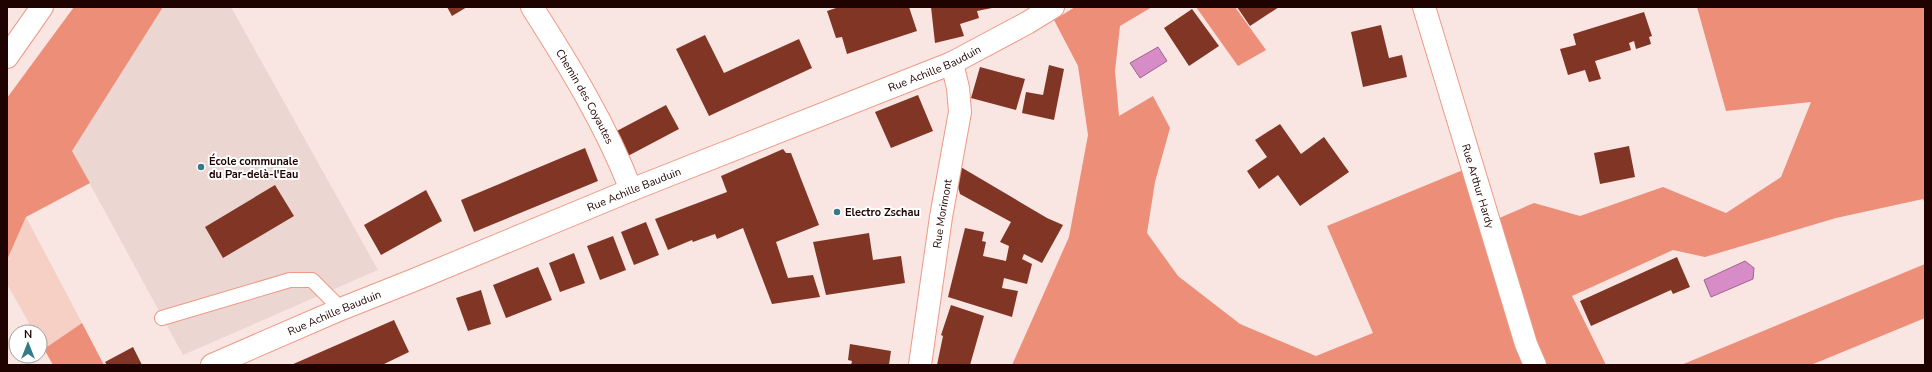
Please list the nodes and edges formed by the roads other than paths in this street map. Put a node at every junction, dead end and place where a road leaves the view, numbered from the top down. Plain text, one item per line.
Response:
1 (42, 7) edge
2 (532, 7) edge
3 (1053, 7) edge
4 (1424, 7) edge
5 (7, 57) edge
6 (952, 63) junction
7 (631, 190) junction
8 (341, 309) junction
9 (162, 318) dead end
10 (212, 365) edge
11 (920, 365) edge
12 (1535, 365) edge

1 - 5 main road
2 - 7 main road, Chemin des Coyautes
3 - 6 main road, Rue Achille Bauduin
4 - 12 main road, Rue Arthur Hardy
6 - 7 main road, Rue Achille Bauduin
6 - 11 main road, Rue Morimont
7 - 8 main road, Rue Achille Bauduin
8 - 9 lane
8 - 10 main road, Rue Achille Bauduin

